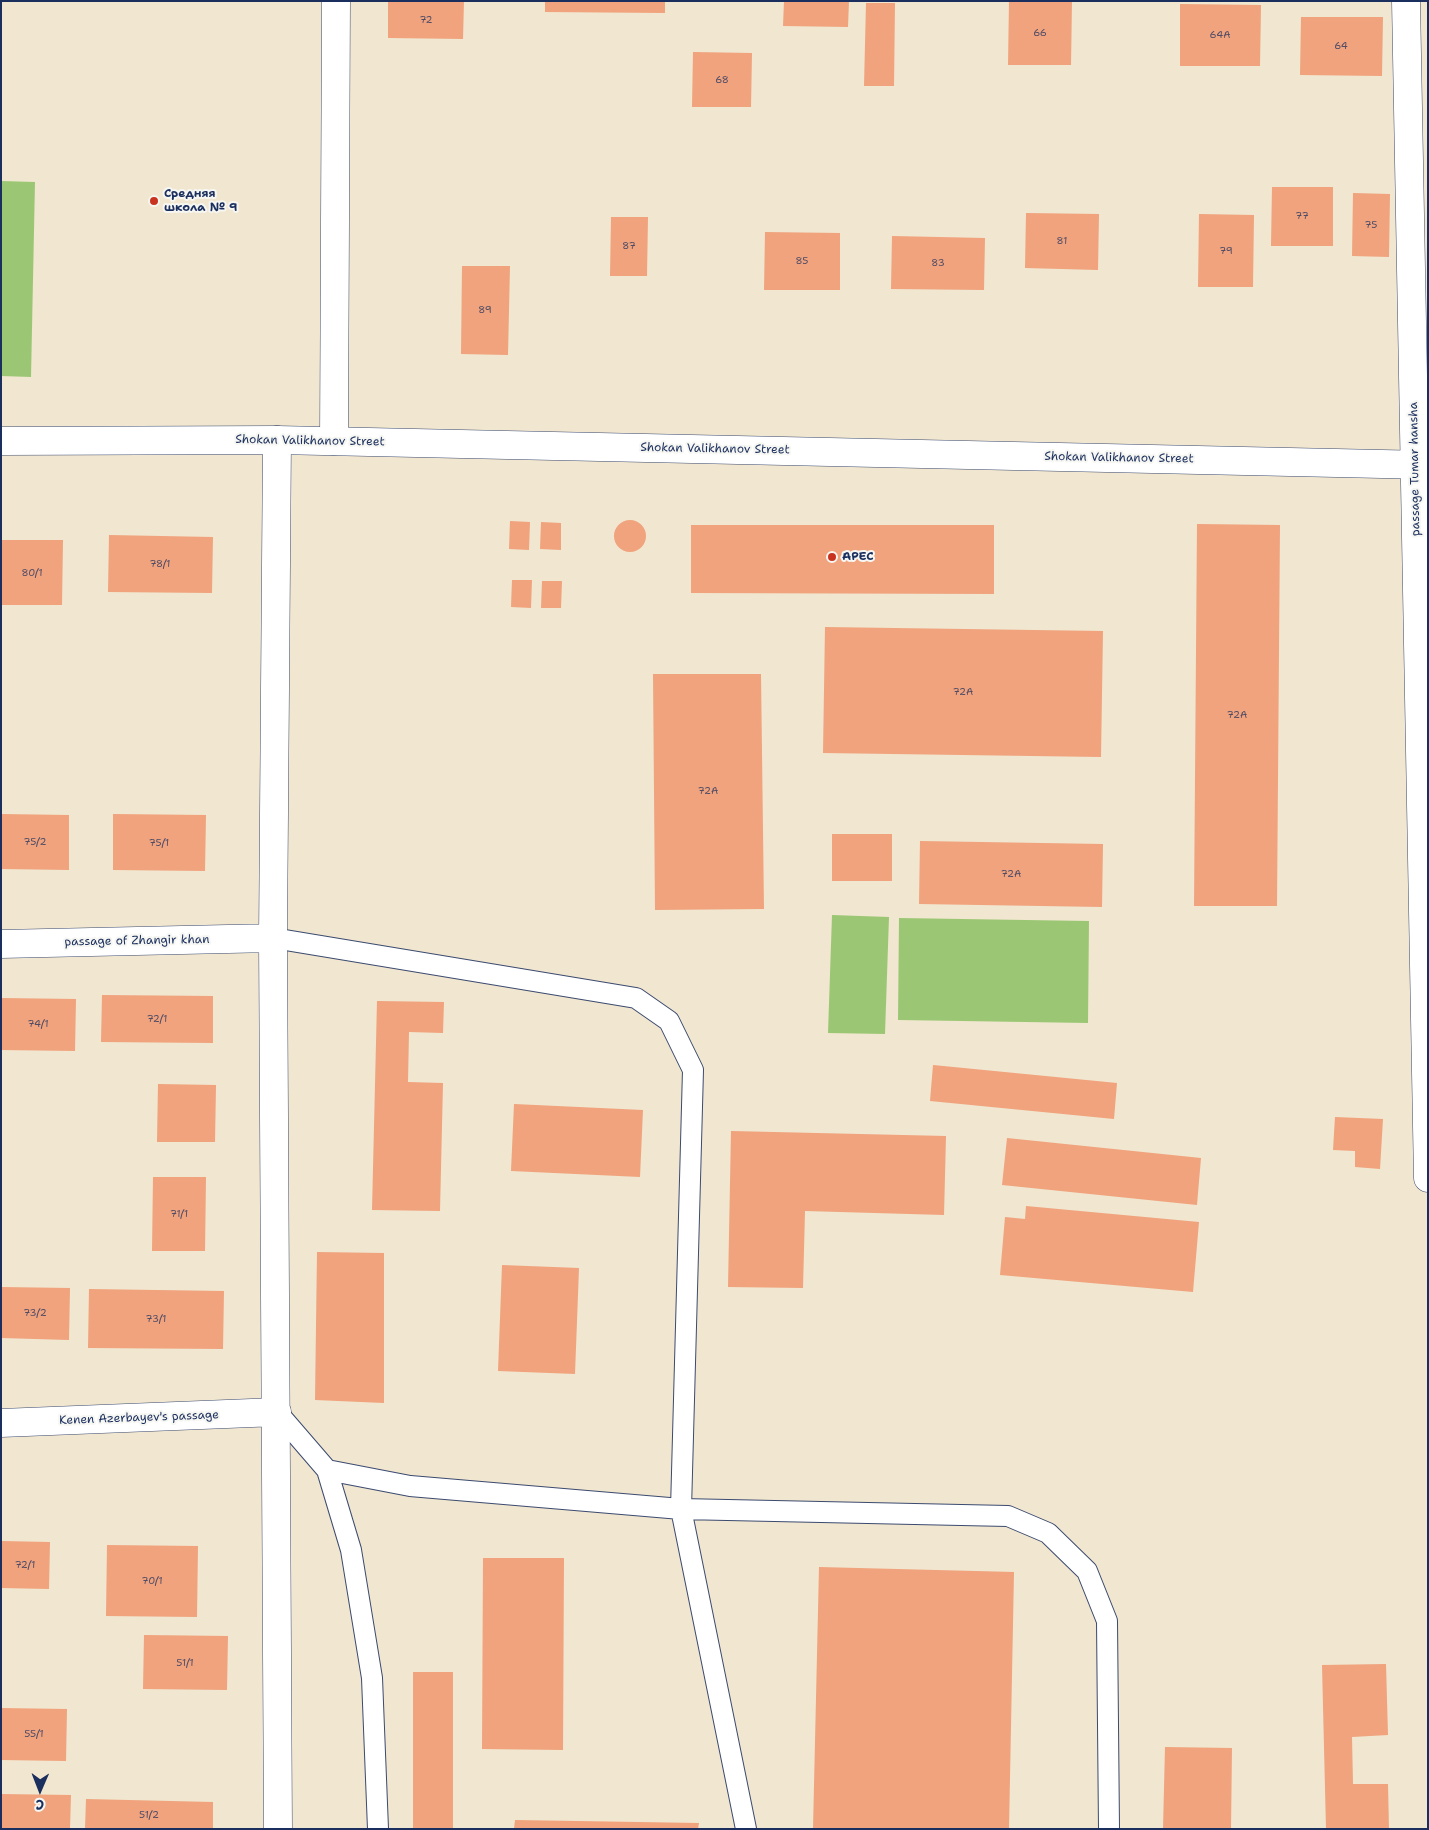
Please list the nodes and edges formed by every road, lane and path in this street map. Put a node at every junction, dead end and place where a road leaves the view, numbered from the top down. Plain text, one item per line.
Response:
1 (336, 1) edge
2 (1406, 1) edge
3 (1, 440) edge
4 (277, 440) junction
5 (334, 441) junction
6 (1422, 465) edge
7 (1425, 925) edge
8 (273, 938) junction
9 (1, 944) edge
10 (1428, 1178) edge
11 (277, 1412) junction
12 (1, 1423) edge
13 (327, 1470) junction
14 (681, 1509) junction
15 (278, 1829) edge
16 (378, 1829) edge
17 (746, 1829) edge
18 (1109, 1829) edge

1 - 5 street
2 - 6 street, passage Tumar hansha
3 - 4 street, Shokan Valikhanov Street
4 - 5 street, Shokan Valikhanov Street
4 - 8 street
5 - 6 street, Shokan Valikhanov Street
6 - 7 street, passage Tumar hansha
7 - 10 street, passage Tumar hansha
8 - 9 street, passage of Zhangir khan
8 - 11 street
8 - 14 lane
11 - 12 street, Kenen Azerbayev's passage
11 - 13 lane
11 - 15 street
13 - 14 lane
13 - 16 lane
14 - 17 lane
14 - 18 lane

